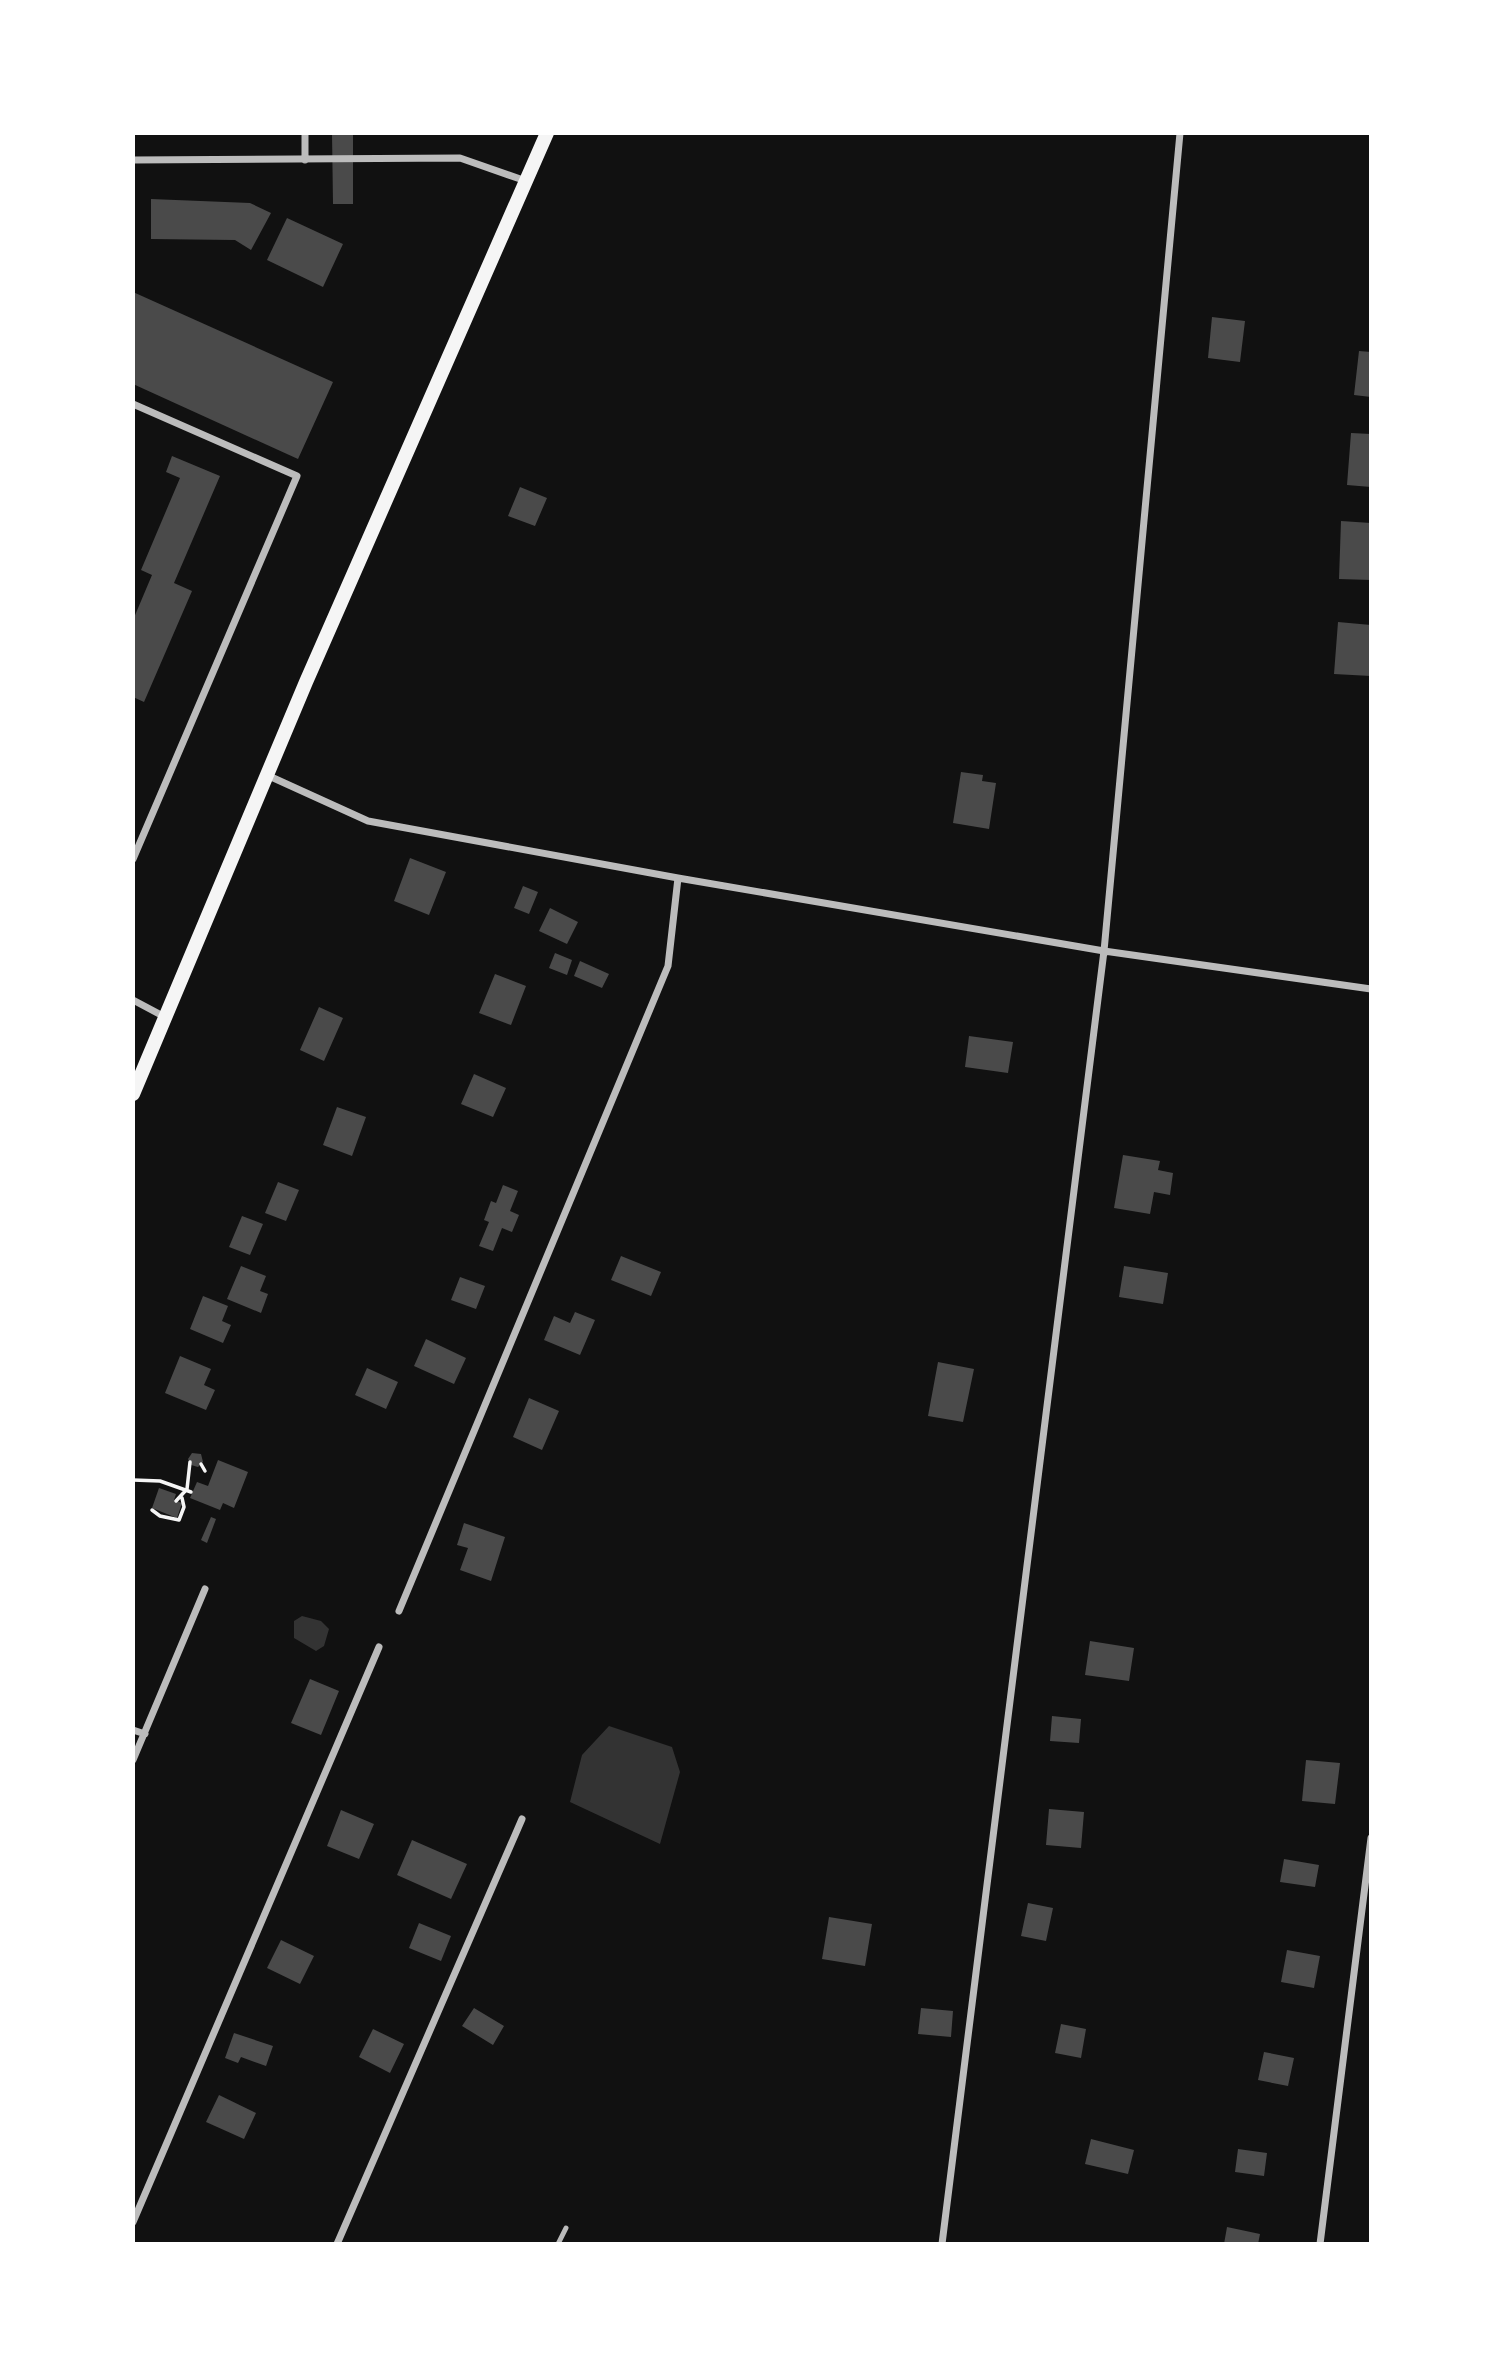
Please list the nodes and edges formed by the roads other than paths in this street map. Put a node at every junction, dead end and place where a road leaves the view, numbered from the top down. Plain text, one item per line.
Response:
1 (305, 133) edge
2 (547, 133) edge
3 (1180, 133) edge
4 (133, 160) edge
5 (305, 160) junction
6 (526, 181) junction
7 (133, 404) edge
8 (269, 776) junction
9 (133, 859) edge
10 (678, 878) junction
11 (1104, 951) junction
12 (1371, 989) edge
13 (133, 1000) edge
14 (165, 1017) junction
15 (133, 1094) edge
16 (205, 1589) dead end
17 (398, 1611) dead end
18 (379, 1647) dead end
19 (133, 1730) edge
20 (145, 1734) junction
21 (133, 1760) edge
22 (522, 1819) dead end
23 (1371, 1838) edge
24 (133, 2222) edge
25 (566, 2228) dead end
26 (337, 2244) edge
27 (558, 2244) edge
28 (942, 2244) edge
29 (1320, 2244) edge

1 - 5 street
2 - 6 main road
3 - 11 street
4 - 5 street
5 - 6 street
6 - 8 main road
7 - 9 street
8 - 10 street
8 - 14 main road
10 - 11 street
10 - 17 street
11 - 12 street
11 - 28 street
13 - 14 street
14 - 15 main road
16 - 20 street
18 - 24 street
19 - 20 street
20 - 21 street
22 - 26 street
23 - 29 street
25 - 27 lane

